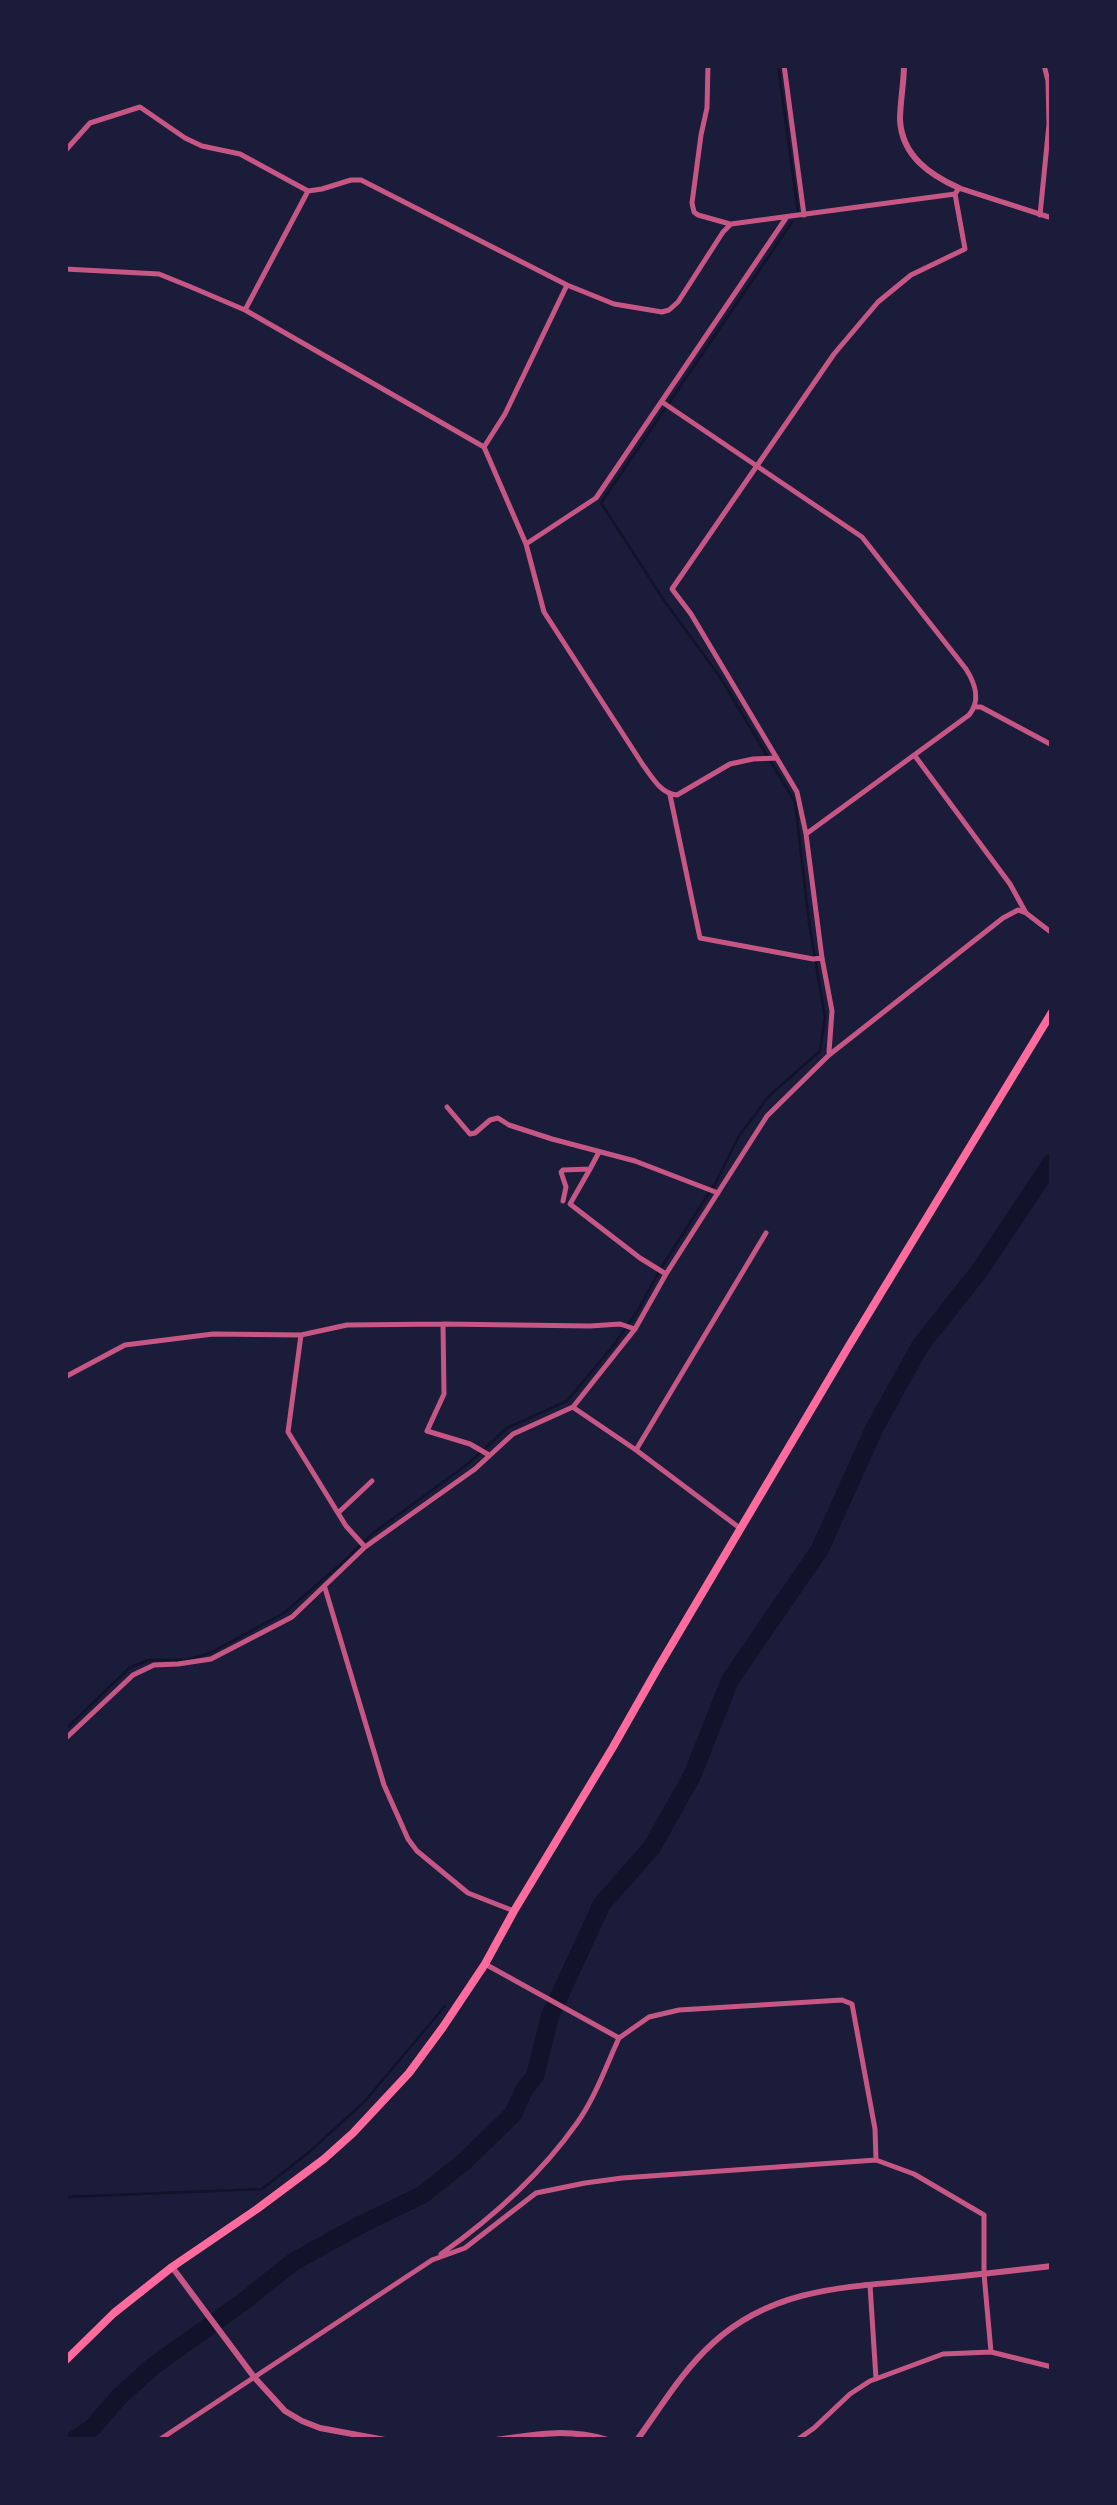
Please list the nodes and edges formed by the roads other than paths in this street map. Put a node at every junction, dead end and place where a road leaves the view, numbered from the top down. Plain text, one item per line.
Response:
1 (708, 65) edge
2 (784, 65) edge
3 (904, 65) edge
4 (1049, 66) edge
5 (65, 151) edge
6 (308, 191) junction
7 (957, 191) junction
8 (804, 215) junction
9 (1040, 215) junction
10 (786, 218) junction
11 (1052, 218) edge
12 (731, 224) junction
13 (65, 269) edge
14 (567, 285) junction
15 (245, 310) junction
16 (666, 404) junction
17 (484, 447) junction
18 (757, 465) junction
19 (526, 544) junction
20 (975, 707) junction
21 (1052, 745) edge
22 (915, 756) junction
23 (775, 758) junction
24 (670, 795) junction
25 (806, 834) junction
26 (1026, 912) junction
27 (1052, 934) edge
28 (817, 959) junction
29 (1052, 1012) edge
30 (829, 1055) junction
31 (447, 1107) dead end
32 (599, 1152) junction
33 (590, 1170) junction
34 (713, 1191) junction
35 (563, 1200) dead end
36 (766, 1233) dead end
37 (661, 1271) junction
38 (442, 1324) junction
39 (630, 1326) junction
40 (301, 1335) junction
41 (65, 1377) edge
42 (573, 1407) junction
43 (636, 1450) junction
44 (483, 1452) junction
45 (372, 1480) dead end
46 (338, 1513) junction
47 (741, 1530) junction
48 (365, 1548) junction
49 (325, 1588) junction
50 (65, 1740) edge
51 (514, 1911) junction
52 (485, 1964) junction
53 (619, 2038) junction
54 (876, 2160) junction
55 (432, 2260) junction
56 (172, 2266) junction
57 (1052, 2266) edge
58 (984, 2274) junction
59 (870, 2285) junction
60 (991, 2352) junction
61 (65, 2361) edge
62 (1052, 2368) edge
63 (252, 2374) junction
64 (876, 2379) junction
65 (159, 2440) edge
66 (385, 2440) edge
67 (496, 2440) edge
68 (608, 2440) edge
69 (637, 2440) edge
70 (797, 2440) edge

1 - 12 street
2 - 8 street
3 - 7 street
4 - 9 street
5 - 6 street
6 - 14 street
6 - 15 street
7 - 8 street
7 - 9 street
7 - 18 street
8 - 10 street
9 - 11 street
10 - 12 street
10 - 16 street
12 - 14 street
13 - 15 street
14 - 17 street
15 - 17 street
16 - 18 street
16 - 19 street
17 - 19 street
18 - 20 street
18 - 23 street
19 - 24 street
20 - 21 street
20 - 22 street
22 - 25 street
22 - 26 street
23 - 24 street
23 - 25 street
24 - 28 street
25 - 28 street
26 - 27 street
26 - 30 street
28 - 30 street
29 - 47 main road
30 - 34 street
31 - 32 street
32 - 33 street
32 - 34 street
33 - 35 street
33 - 37 street
34 - 37 street
36 - 43 street
37 - 39 street
38 - 39 street
38 - 40 street
38 - 44 street
39 - 42 street
40 - 41 street
40 - 46 street
42 - 43 street
42 - 44 street
43 - 47 street
44 - 48 street
45 - 46 street
46 - 48 street
47 - 51 main road
48 - 49 street
49 - 50 street
49 - 51 street
51 - 52 main road
52 - 53 street
52 - 56 main road
53 - 54 street
53 - 55 street
54 - 55 street
54 - 58 street
55 - 63 street
56 - 61 main road
56 - 63 street
57 - 58 street
58 - 59 street
58 - 60 street
59 - 64 street
59 - 69 street
60 - 62 street
60 - 64 street
63 - 65 street
63 - 66 street
64 - 70 street
67 - 68 street

